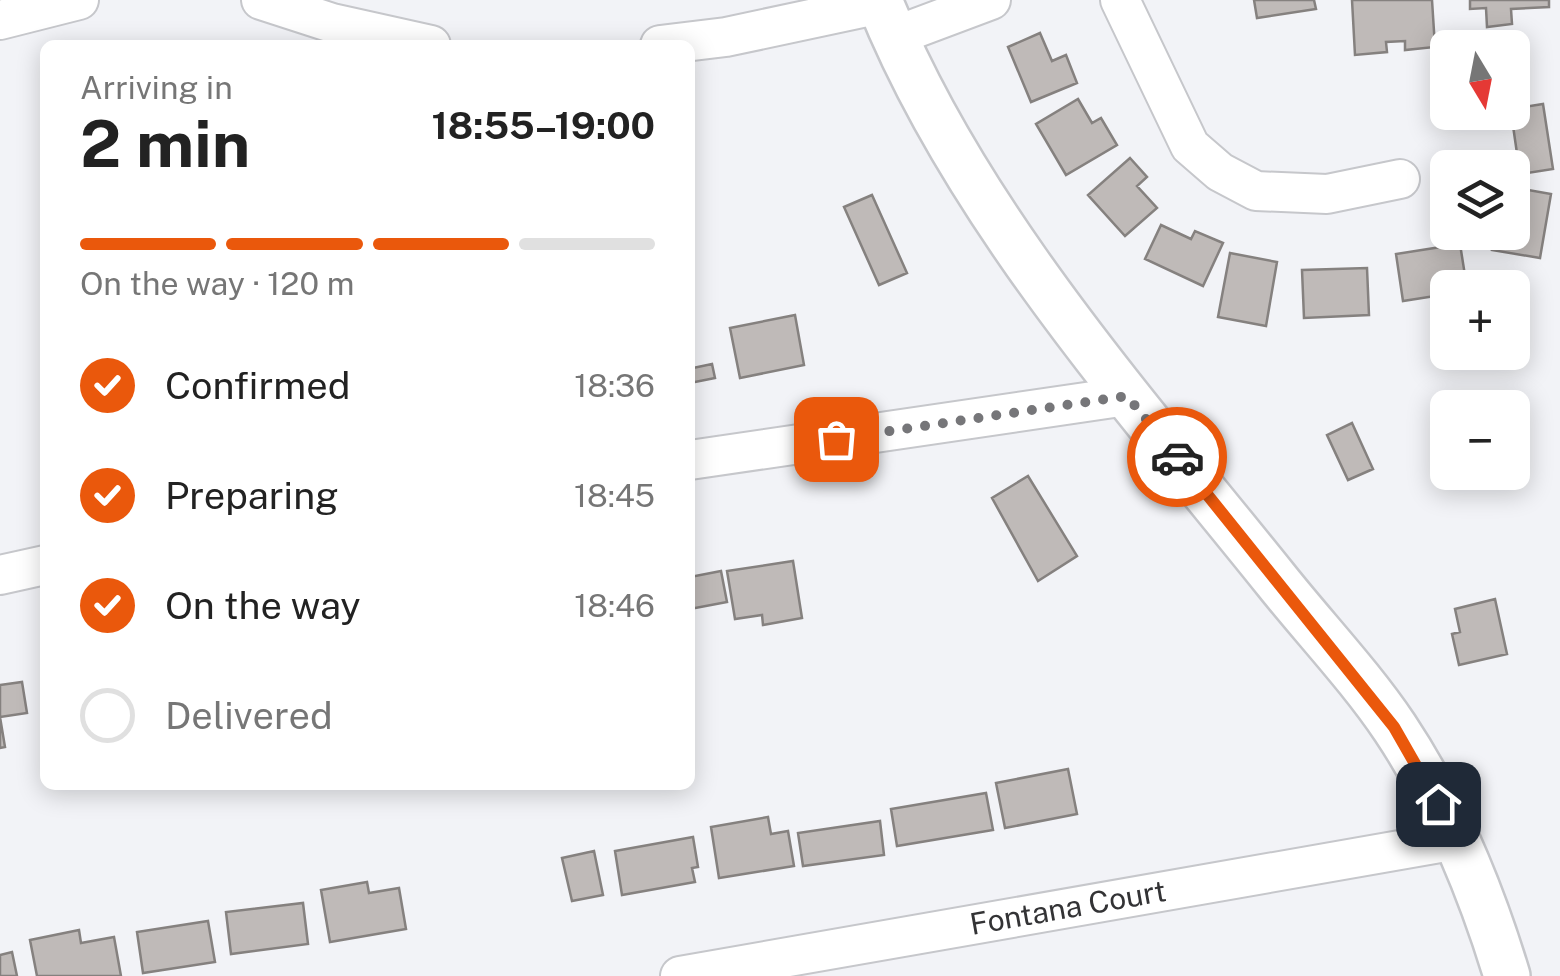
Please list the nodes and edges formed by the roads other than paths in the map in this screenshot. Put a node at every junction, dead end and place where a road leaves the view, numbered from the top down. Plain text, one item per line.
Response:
1 (79, 0) edge
2 (261, 0) edge
3 (991, 0) edge
4 (1120, 0) edge
5 (885, 13) edge
6 (0, 20) edge
7 (408, 40) edge
8 (695, 41) edge
9 (1400, 179) dead end
10 (1127, 396) junction
11 (695, 459) edge
12 (40, 566) edge
13 (0, 574) edge
14 (1456, 840) junction
15 (680, 976) edge
16 (1507, 976) edge

1 - 6 street
2 - 7 street
3 - 5 street
4 - 9 street
5 - 8 street
5 - 10 main road
10 - 11 street
10 - 14 main road
12 - 13 street
14 - 15 street, Fontana Court
14 - 16 main road

